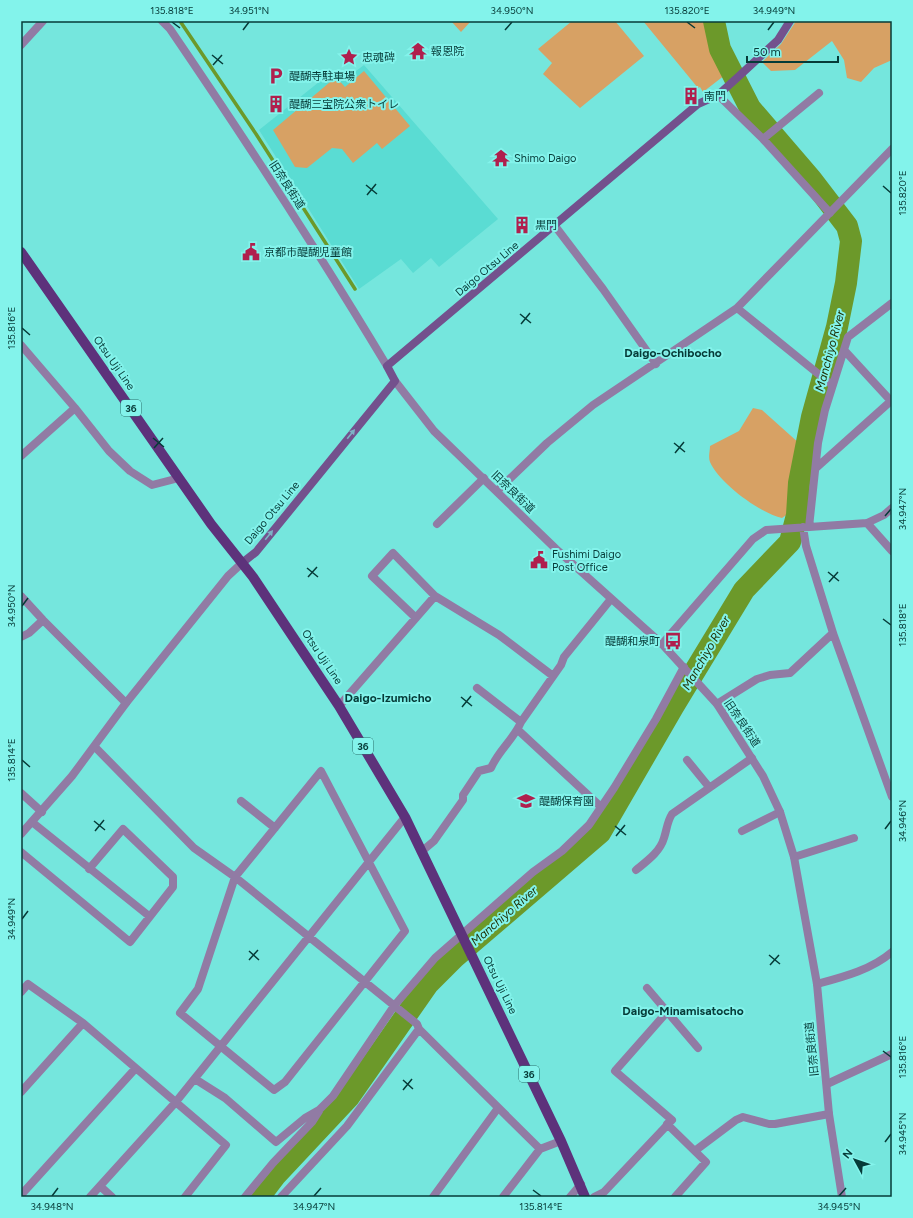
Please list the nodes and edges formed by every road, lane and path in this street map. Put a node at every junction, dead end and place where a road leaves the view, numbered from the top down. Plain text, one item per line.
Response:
1 (43, 21) edge
2 (162, 21) edge
3 (790, 21) edge
4 (21, 45) edge
5 (819, 93) dead end
6 (718, 94) junction
7 (765, 138) junction
8 (892, 149) edge
9 (830, 212) junction
10 (555, 226) junction
11 (21, 252) edge
12 (892, 303) edge
13 (737, 308) junction
14 (21, 345) edge
15 (844, 350) junction
16 (656, 364) junction
17 (387, 366) junction
18 (395, 381) junction
19 (830, 383) junction
20 (892, 401) edge
21 (75, 408) junction
22 (21, 456) edge
23 (816, 468) junction
24 (179, 478) junction
25 (484, 478) junction
26 (497, 491) junction
27 (892, 508) edge
28 (438, 524) dead end
29 (867, 524) junction
30 (804, 527) junction
31 (892, 551) edge
32 (242, 563) junction
33 (21, 596) edge
34 (435, 596) junction
35 (611, 599) junction
36 (416, 618) junction
37 (43, 620) junction
38 (833, 633) junction
39 (21, 637) edge
40 (662, 644) junction
41 (686, 670) junction
42 (553, 676) junction
43 (477, 688) dead end
44 (126, 703) junction
45 (717, 704) junction
46 (339, 706) junction
47 (519, 726) junction
48 (95, 747) junction
49 (752, 758) junction
50 (687, 760) dead end
51 (709, 787) junction
52 (21, 793) edge
53 (892, 797) edge
54 (241, 801) dead end
55 (601, 807) junction
56 (42, 812) junction
57 (780, 812) junction
58 (405, 817) junction
59 (32, 822) junction
60 (275, 828) junction
61 (742, 831) dead end
62 (21, 834) edge
63 (854, 838) dead end
64 (21, 852) edge
65 (421, 852) junction
66 (794, 857) junction
67 (368, 863) junction
68 (89, 869) junction
69 (636, 870) dead end
70 (235, 877) junction
71 (149, 916) junction
72 (309, 937) junction
73 (463, 938) junction
74 (892, 952) edge
75 (365, 981) junction
76 (817, 984) junction
77 (647, 988) dead end
78 (21, 992) edge
79 (397, 1008) junction
80 (667, 1012) junction
81 (83, 1023) junction
82 (418, 1027) junction
83 (220, 1047) junction
84 (698, 1048) dead end
85 (892, 1054) edge
86 (135, 1069) junction
87 (195, 1078) junction
88 (827, 1084) junction
89 (21, 1092) edge
90 (175, 1103) junction
91 (498, 1108) junction
92 (319, 1110) junction
93 (829, 1114) junction
94 (668, 1124) junction
95 (561, 1141) junction
96 (540, 1149) junction
97 (696, 1150) junction
98 (581, 1184) junction
99 (100, 1186) junction
100 (607, 1194) edge
101 (21, 1195) edge
102 (90, 1197) edge
103 (112, 1197) edge
104 (185, 1197) edge
105 (245, 1197) edge
106 (282, 1197) edge
107 (433, 1197) edge
108 (503, 1197) edge
109 (570, 1197) edge
110 (585, 1197) edge
111 (594, 1197) edge
112 (675, 1197) edge
113 (842, 1197) edge

1 - 4 street
2 - 17 street, 旧奈良街道
3 - 6 main road, Daigo Otsu Line
5 - 7 street
6 - 7 street
6 - 10 main road, Daigo Otsu Line
7 - 9 street
8 - 9 street
9 - 13 street
10 - 16 street
10 - 17 main road, Daigo Otsu Line
11 - 24 main road, Otsu Uji Line / 36
12 - 15 street
13 - 16 street
13 - 19 street
14 - 21 street
15 - 19 street
15 - 20 street
16 - 26 street
17 - 18 main road
18 - 25 street, 旧奈良街道
32 -> 18 main road, Daigo Otsu Line
19 - 23 street
20 - 23 street
21 - 22 street
21 - 24 street
23 - 30 street
24 - 32 main road, Otsu Uji Line / 36
25 - 26 street, 旧奈良街道
25 - 28 street
26 - 35 street, 旧奈良街道
27 - 29 street
29 - 30 street
29 - 31 street
30 - 38 street
30 - 40 street
32 - 44 street
32 - 46 main road, Otsu Uji Line / 36
33 - 37 street
34 - 36 street
34 - 36 street
34 - 42 street
35 - 40 street, 旧奈良街道
35 - 42 street
36 - 46 street
37 - 39 street
37 - 44 street
38 - 45 street
38 - 53 street
40 - 41 street, 旧奈良街道
41 - 45 street, 旧奈良街道
41 - 55 street
42 - 47 street
43 - 47 street
44 - 48 street
45 - 49 street, 旧奈良街道
46 - 58 main road, Otsu Uji Line / 36
47 - 55 street
47 - 65 street
48 - 56 street
48 - 70 street
49 - 51 street
49 - 57 street, 旧奈良街道
50 - 51 street
51 - 69 street
52 - 56 street
54 - 60 street
55 - 73 street
56 - 59 street
57 - 61 street
57 - 66 street, 旧奈良街道
58 - 65 main road, Otsu Uji Line / 36
58 - 67 street
59 - 62 street
59 - 68 street
60 - 67 street
60 - 70 street
63 - 66 street
64 - 71 street
65 - 73 main road, Otsu Uji Line / 36
66 - 76 street, 旧奈良街道
67 - 72 street
67 - 75 street
68 - 71 street
68 - 71 street
70 - 72 street
70 - 83 street
72 - 75 street
72 - 83 street
73 - 79 street
73 - 95 main road, Otsu Uji Line / 36
74 - 76 street
75 - 79 street
75 - 83 street
76 - 88 street, 旧奈良街道
77 - 80 street
78 - 81 street
79 - 82 street
79 - 92 street
80 - 84 street
80 - 94 street
81 - 86 street
81 - 89 street
82 - 91 street
82 - 106 street
83 - 87 street
85 - 88 street
86 - 90 street
86 - 101 street
87 - 90 street
87 - 92 street
88 - 93 street, 旧奈良街道
90 - 99 street
90 - 104 street
91 - 96 street
91 - 107 street
92 - 105 street
93 - 97 street
93 - 113 street, 旧奈良街道
94 - 97 street
94 - 100 street
95 - 96 street
95 - 98 main road, Otsu Uji Line / 36
96 - 108 street
97 - 112 street
98 - 109 street
98 - 110 main road, Otsu Uji Line / 36
99 - 102 street
99 - 103 street
100 - 111 street

